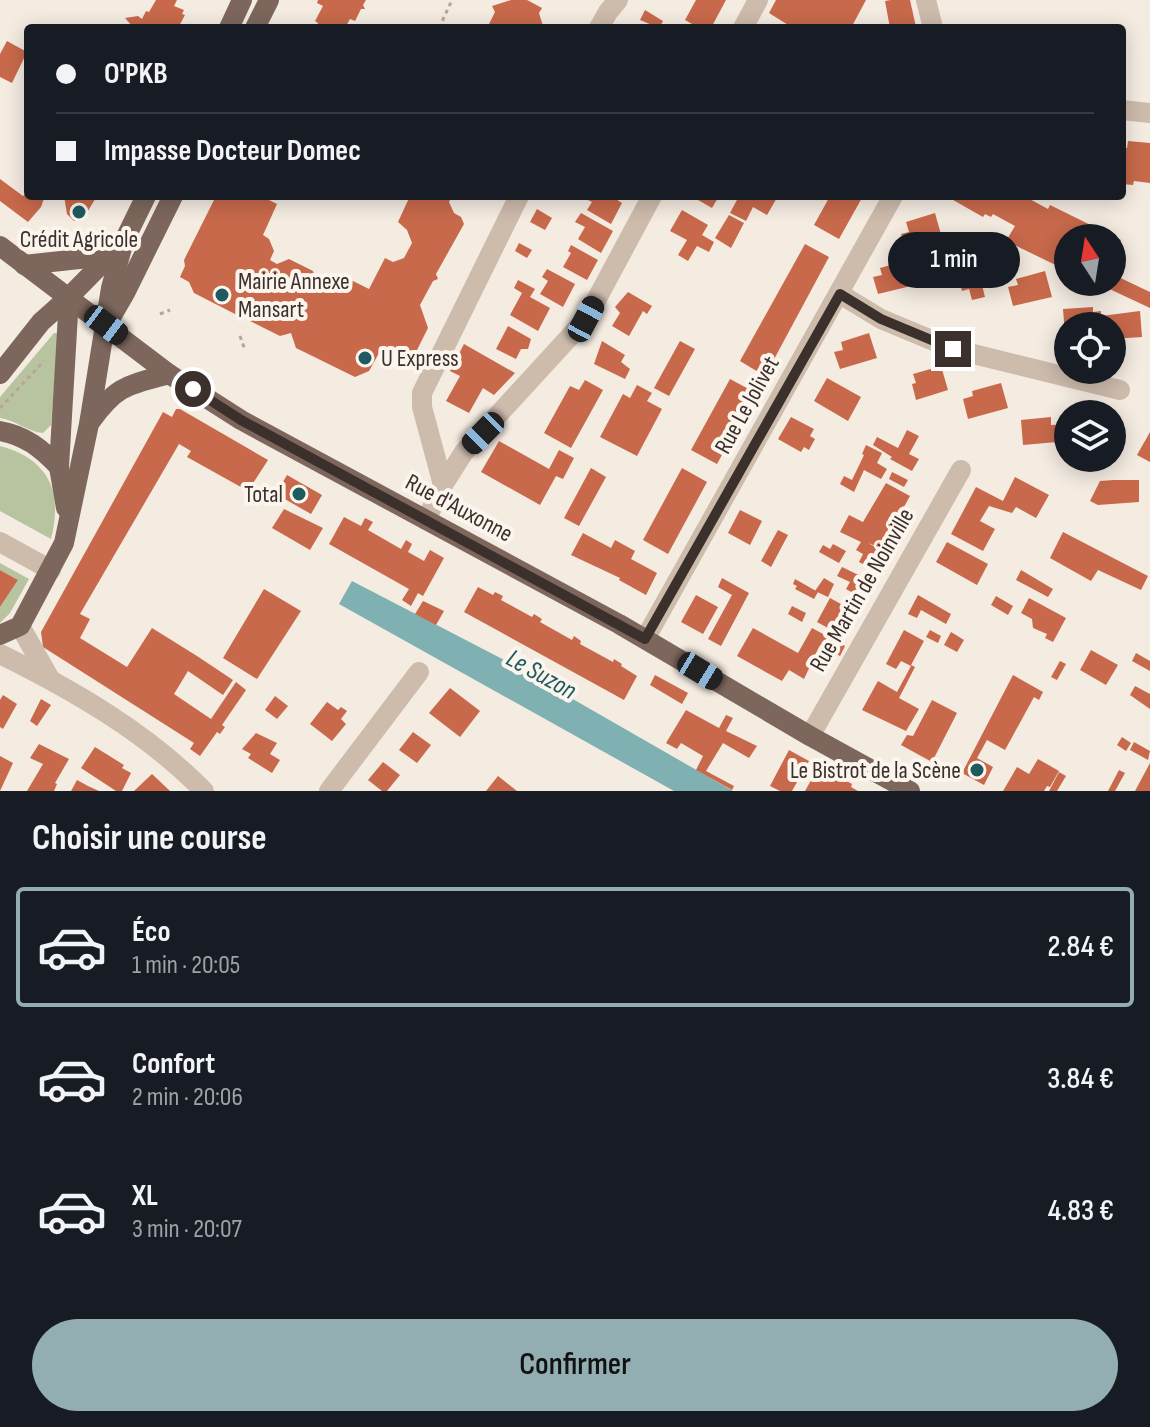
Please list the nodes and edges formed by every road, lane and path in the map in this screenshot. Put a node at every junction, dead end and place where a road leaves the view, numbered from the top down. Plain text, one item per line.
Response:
1 (242, 0) edge
2 (269, 0) edge
3 (452, 0) edge
4 (618, 0) edge
5 (758, 0) edge
6 (926, 0) edge
7 (231, 24) edge
8 (257, 24) edge
9 (441, 24) edge
10 (602, 24) edge
11 (745, 24) edge
12 (932, 24) edge
13 (1126, 110) edge
14 (1150, 113) edge
15 (144, 200) edge
16 (171, 200) edge
17 (517, 200) edge
18 (650, 200) edge
19 (891, 200) edge
20 (124, 241) junction
21 (0, 246) edge
22 (107, 256) junction
23 (24, 265) junction
24 (840, 294) junction
25 (69, 297) junction
26 (170, 310) dead end
27 (160, 314) dead end
28 (106, 325) junction
29 (240, 336) dead end
30 (245, 350) dead end
31 (54, 351) dead end
32 (0, 374) edge
33 (169, 374) junction
34 (1120, 390) dead end
35 (0, 408) edge
36 (89, 424) junction
37 (0, 431) edge
38 (428, 466) dead end
39 (59, 467) junction
40 (961, 470) dead end
41 (443, 485) junction
42 (426, 520) junction
43 (68, 525) junction
44 (0, 542) edge
45 (51, 570) junction
46 (20, 626) junction
47 (0, 635) edge
48 (645, 639) junction
49 (0, 654) edge
50 (419, 672) dead end
51 (50, 679) junction
52 (810, 736) junction
53 (204, 791) edge
54 (329, 791) edge
55 (910, 791) edge

1 - 7 main road
2 - 8 main road
3 - 9 path
4 - 10 street
5 - 11 street
6 - 12 street
13 - 14 street
15 - 20 main road
16 - 28 main road
17 - 41 street
18 - 41 street
19 - 24 street, Rue Le Jolivet
20 - 22 main road
20 - 28 main road
21 - 23 main road, Rue d'Auxonne
22 - 23 main road
22 - 25 main road
23 - 25 main road, Rue d'Auxonne
24 - 34 street
24 - 48 street, Rue Le Jolivet
25 - 28 main road, Rue d'Auxonne
25 - 32 main road
25 - 39 main road
26 - 27 path
28 - 33 main road, Rue d'Auxonne
28 - 36 main road
29 - 30 path
31 - 35 path
33 - 36 main road
33 - 42 main road, Rue d'Auxonne
36 - 43 main road
37 - 39 main road
38 - 41 street
39 - 43 main road
40 - 52 street, Rue Martin de Noinville
41 - 42 street
42 - 48 main road, Rue d'Auxonne
43 - 45 main road
44 - 45 street
45 - 46 main road
46 - 47 main road
46 - 51 street
48 - 52 main road, Rue d'Auxonne
49 - 51 street
50 - 54 street
51 - 53 street
52 - 55 main road, Rue d'Auxonne

